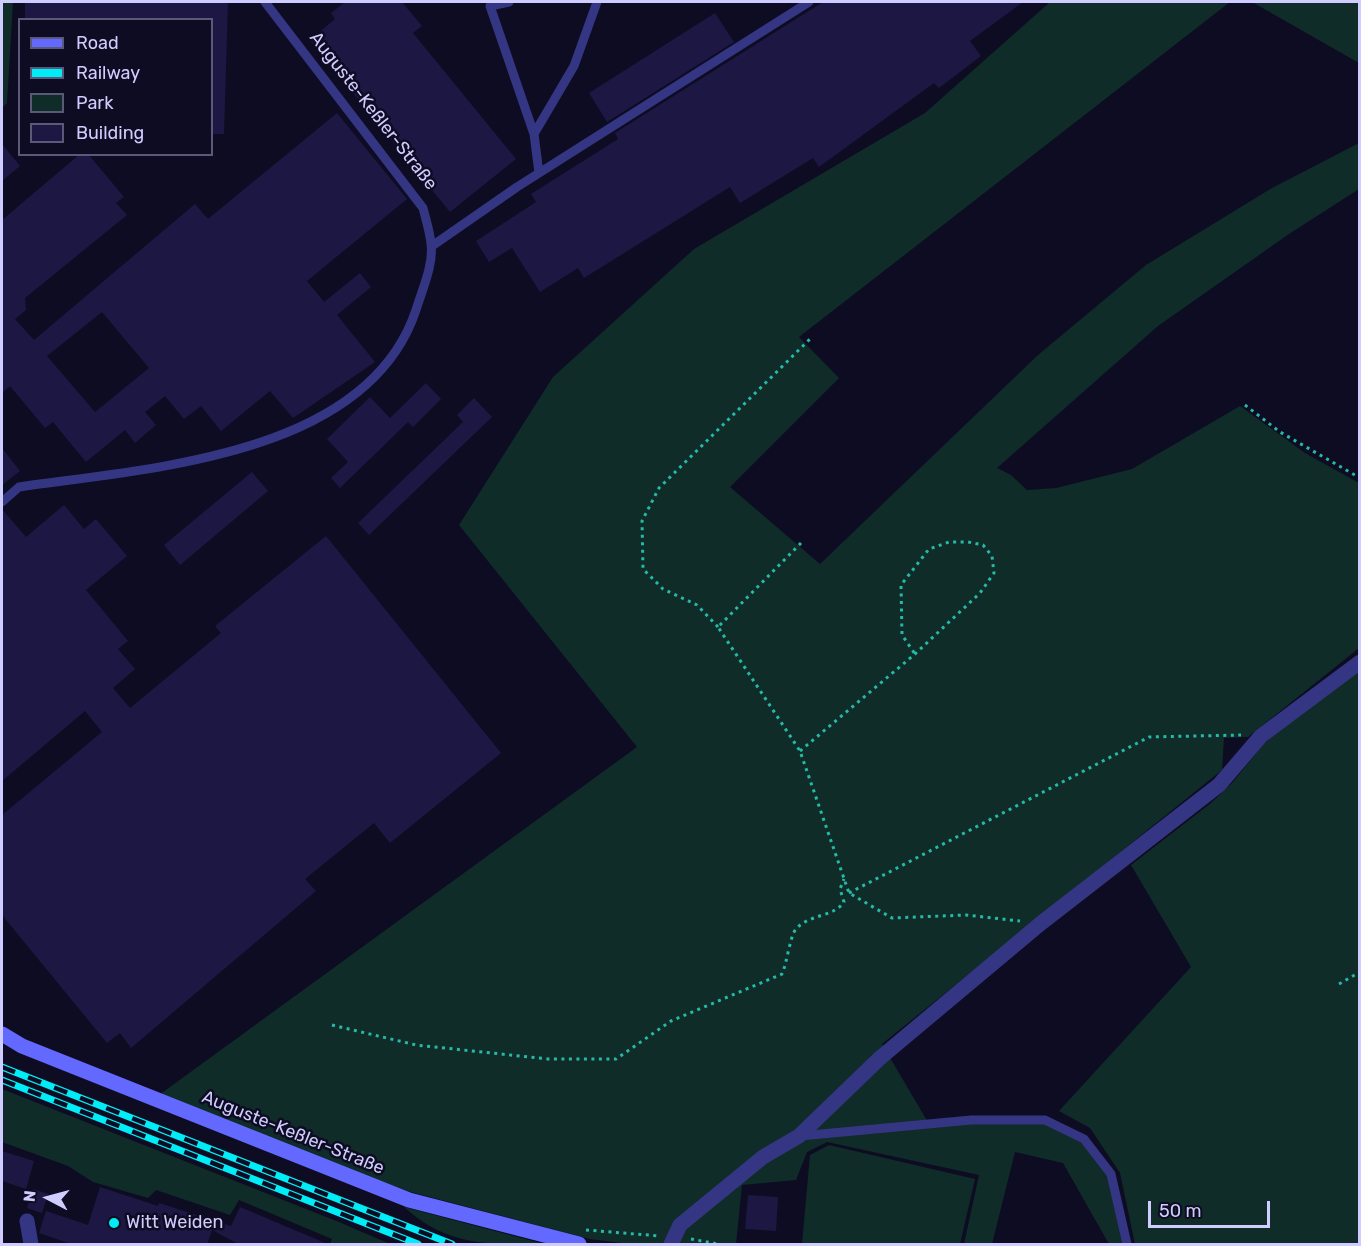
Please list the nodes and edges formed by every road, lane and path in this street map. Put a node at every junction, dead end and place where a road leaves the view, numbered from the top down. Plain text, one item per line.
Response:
1 (265, 2) edge
2 (509, 2) edge
3 (597, 2) edge
4 (809, 2) edge
5 (489, 4) edge
6 (534, 134) junction
7 (539, 173) junction
8 (432, 246) junction
9 (810, 339) dead end
10 (1245, 405) dead end
11 (1359, 478) edge
12 (2, 502) edge
13 (801, 543) dead end
14 (718, 627) junction
15 (915, 654) junction
16 (1359, 662) edge
17 (1261, 736) junction
18 (800, 751) junction
19 (844, 879) junction
20 (849, 893) junction
21 (1040, 924) junction
22 (1359, 972) edge
23 (1340, 984) dead end
24 (332, 1025) dead end
25 (2, 1034) edge
26 (799, 1136) junction
27 (27, 1221) dead end
28 (575, 1229) dead end
29 (673, 1241) edge
30 (31, 1245) edge
31 (579, 1245) edge
32 (718, 1245) edge
33 (1126, 1245) edge

1 - 8 lane, Auguste-Keßler-Straße
2 - 5 lane
3 - 6 lane
4 - 7 lane
5 - 6 lane
6 - 7 lane
7 - 8 lane
8 - 12 lane, Auguste-Keßler-Straße
9 - 14 path
10 - 11 path
13 - 14 path
14 - 18 path
15 - 15 path
15 - 18 path
16 - 17 street
17 - 20 path
17 - 21 street
18 - 19 path
19 - 20 path
19 - 24 path
20 - 21 path
21 - 26 street
22 - 23 path
25 - 31 street, Auguste-Keßler-Straße
26 - 29 street
26 - 33 lane
27 - 30 street
28 - 29 path
29 - 32 path

